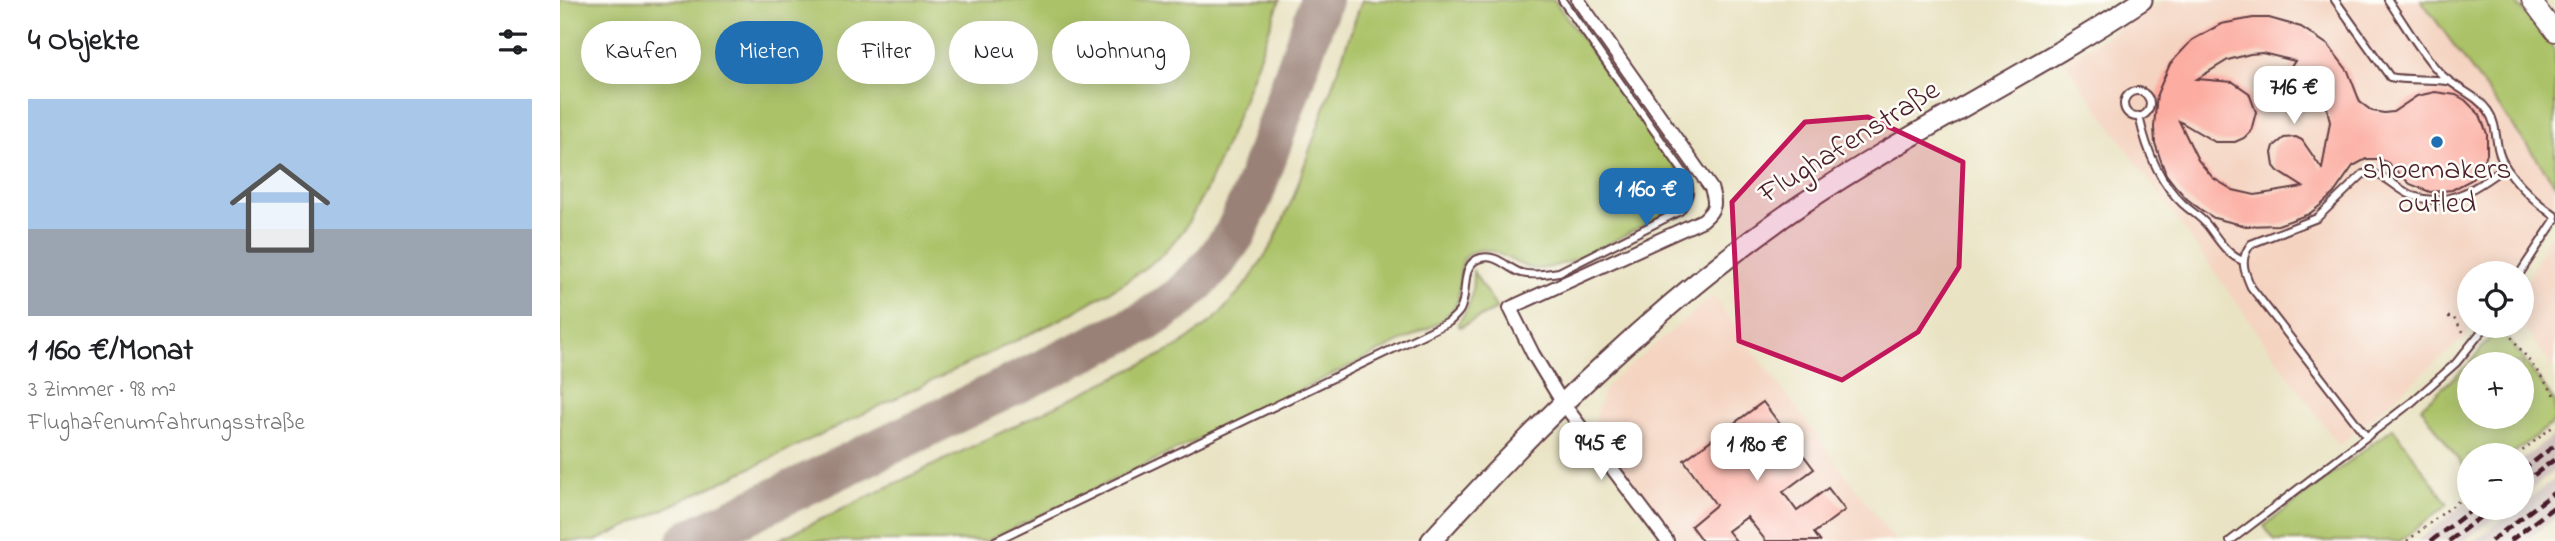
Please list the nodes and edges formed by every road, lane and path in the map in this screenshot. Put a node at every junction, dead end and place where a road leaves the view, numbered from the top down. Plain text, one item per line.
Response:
1 (1562, 0) edge
2 (1578, 0) edge
3 (2142, 0) edge
4 (2335, 0) edge
5 (2388, 0) edge
6 (2531, 0) edge
7 (2555, 32) edge
8 (2449, 81) junction
9 (2139, 116) junction
10 (2505, 167) junction
11 (2555, 218) edge
12 (1475, 260) junction
13 (2243, 261) junction
14 (2528, 261) edge
15 (1479, 268) dead end
16 (2448, 317) dead end
17 (2477, 338) edge
18 (2512, 338) edge
19 (2473, 344) junction
20 (2555, 395) edge
21 (1562, 402) junction
22 (2555, 425) edge
23 (2367, 437) junction
24 (2532, 443) edge
25 (2457, 502) edge
26 (995, 541) edge
27 (1431, 541) edge
28 (1667, 541) edge
29 (2230, 541) edge
30 (2407, 541) edge

1 - 12 lane
2 - 21 street
3 - 21 main road, Flughafenstraße
4 - 8 lane
5 - 8 lane
6 - 7 main road
8 - 10 lane
9 - 9 lane
9 - 13 lane
10 - 11 lane
10 - 13 lane
11 - 14 lane
12 - 15 lane
12 - 26 lane
13 - 23 lane
16 - 19 path
17 - 19 lane
18 - 20 path
19 - 23 lane
21 - 27 main road, Flughafenstraße
21 - 28 street
22 - 24 path
23 - 29 lane
25 - 30 path

